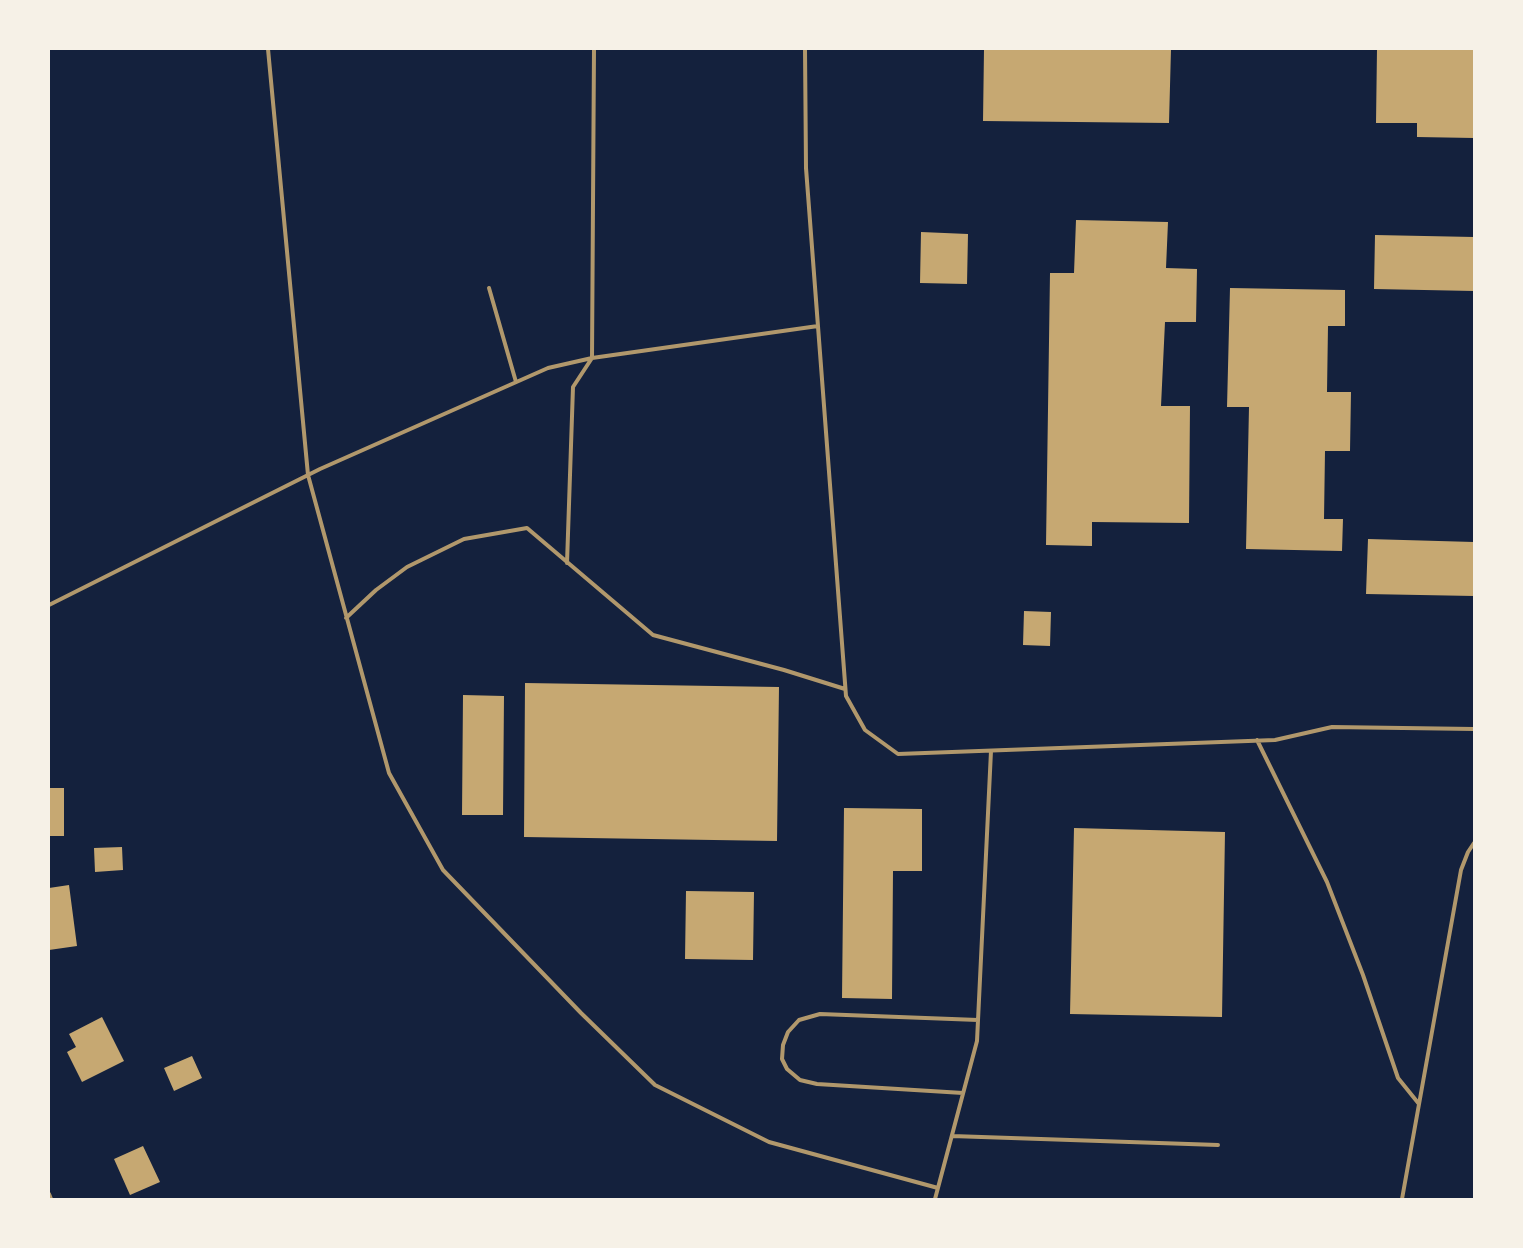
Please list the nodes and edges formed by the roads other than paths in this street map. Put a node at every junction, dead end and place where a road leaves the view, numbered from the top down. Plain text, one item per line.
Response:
1 (268, 49) edge
2 (594, 49) edge
3 (805, 49) edge
4 (489, 288) dead end
5 (818, 326) junction
6 (592, 358) junction
7 (516, 382) junction
8 (308, 475) junction
9 (567, 563) junction
10 (49, 605) edge
11 (346, 618) junction
12 (845, 689) junction
13 (1474, 729) edge
14 (1257, 740) junction
15 (991, 751) junction
16 (1474, 843) edge
17 (978, 1020) junction
18 (963, 1093) junction
19 (1419, 1104) junction
20 (952, 1136) junction
21 (1218, 1145) dead end
22 (938, 1188) junction
23 (49, 1194) edge
24 (51, 1199) edge
25 (935, 1199) edge
26 (1402, 1199) edge

1 - 8 lane
2 - 6 lane
3 - 5 lane
4 - 7 lane
5 - 6 lane
5 - 12 lane
6 - 7 lane
6 - 9 lane
7 - 8 lane
8 - 10 lane
8 - 11 lane
9 - 11 lane
9 - 12 lane
11 - 22 lane
12 - 15 lane
13 - 14 lane
14 - 15 lane
14 - 19 lane
15 - 17 lane
16 - 19 lane
17 - 18 lane
17 - 18 lane
18 - 20 lane
19 - 26 lane
20 - 21 lane
20 - 22 lane
22 - 25 lane
23 - 24 lane

